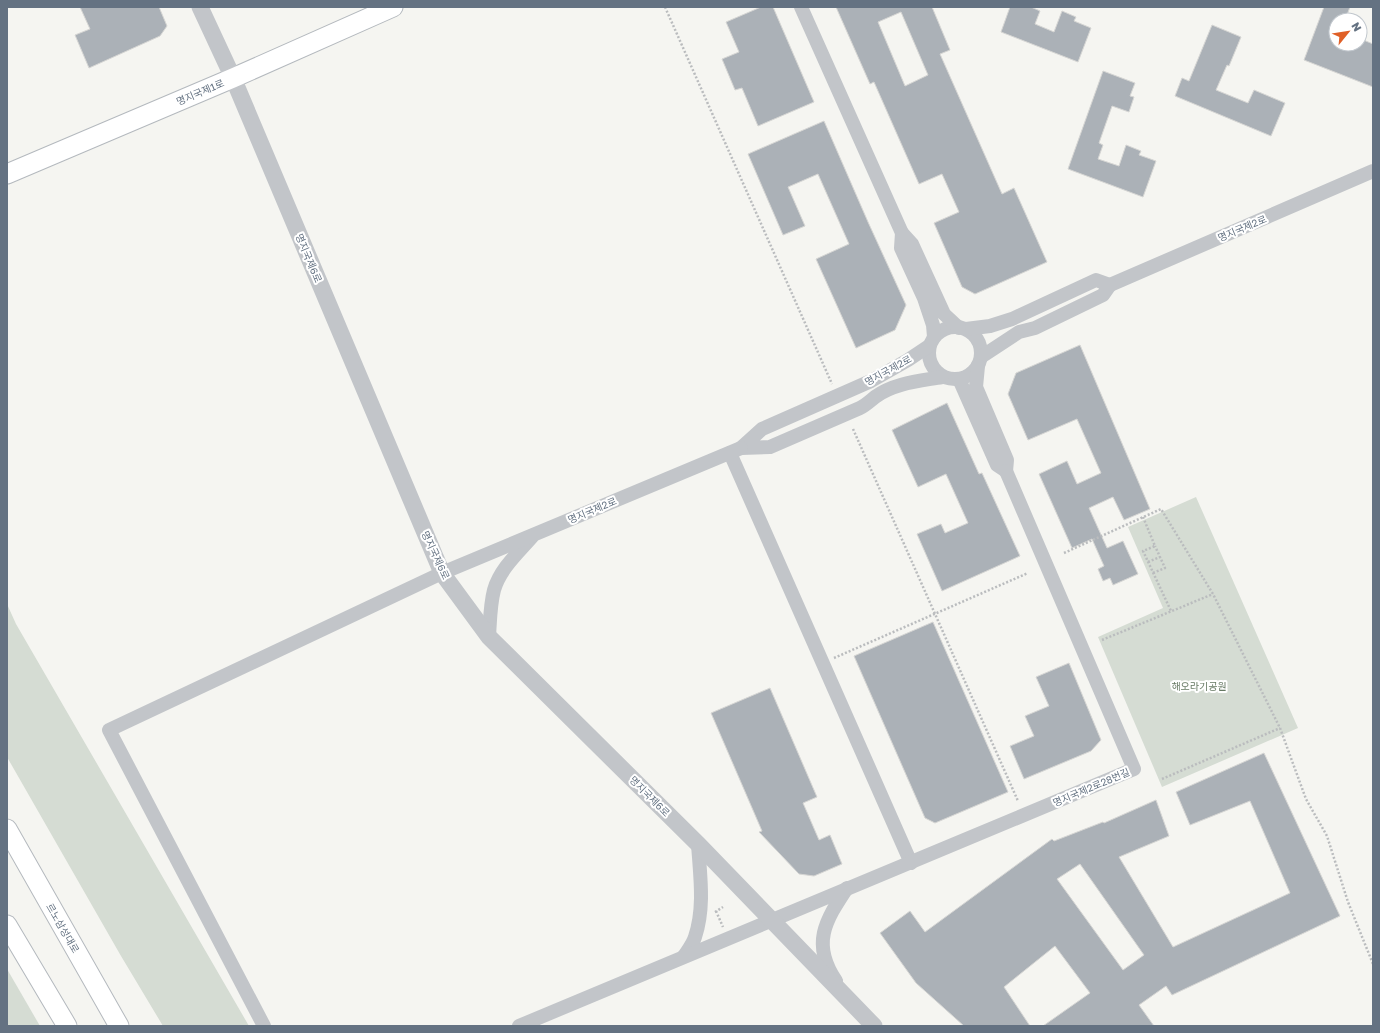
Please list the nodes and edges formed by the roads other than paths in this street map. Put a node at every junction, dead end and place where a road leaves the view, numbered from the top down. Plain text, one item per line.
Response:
1 (200, 7) edge
2 (393, 7) edge
3 (801, 7) edge
4 (233, 78) junction
5 (1373, 171) edge
6 (7, 174) edge
7 (902, 233) junction
8 (1110, 285) junction
9 (962, 328) junction
10 (932, 341) junction
11 (980, 361) junction
12 (942, 377) junction
13 (959, 379) junction
14 (736, 450) junction
15 (1006, 471) junction
16 (534, 535) junction
17 (442, 573) junction
18 (489, 638) junction
19 (7, 829) edge
20 (698, 844) junction
21 (910, 863) junction
22 (847, 888) junction
23 (772, 919) junction
24 (7, 925) edge
25 (684, 956) junction
26 (846, 996) junction
27 (67, 1026) edge
28 (119, 1026) edge
29 (264, 1026) edge
30 (519, 1026) edge
31 (874, 1026) edge

1 - 4 street, 명지국제6로
2 - 4 main road, 명지국제1로
3 - 7 street
4 - 6 main road, 명지국제1로
4 - 17 street, 명지국제6로
5 - 8 street, 명지국제2로
7 - 9 street
7 - 10 street
8 - 9 street
8 - 11 street, 명지국제2로
9 - 10 street
9 - 11 street
10 - 12 street
10 - 14 street, 명지국제2로
11 - 13 street
11 - 15 street, 명지국제2로28번길
12 - 13 street
12 - 14 street, 명지국제2로
13 - 15 street, 명지국제2로28번길
14 - 16 street, 명지국제2로
14 - 21 street
15 - 21 street, 명지국제2로28번길
16 - 17 street, 명지국제2로
16 - 18 street
17 - 18 street, 명지국제6로
17 - 29 street, 명지국제2로
18 - 20 street, 명지국제6로
19 - 28 main road, 르노삼성대로
20 - 23 street, 명지국제6로
20 - 25 street
21 - 22 street, 명지국제2로28번길
22 - 23 street, 명지국제2로28번길
22 - 26 street
23 - 25 street, 명지국제2로28번길
23 - 26 street, 명지국제6로
24 - 27 main road
25 - 30 street, 명지국제2로28번길
26 - 31 street, 명지국제6로

